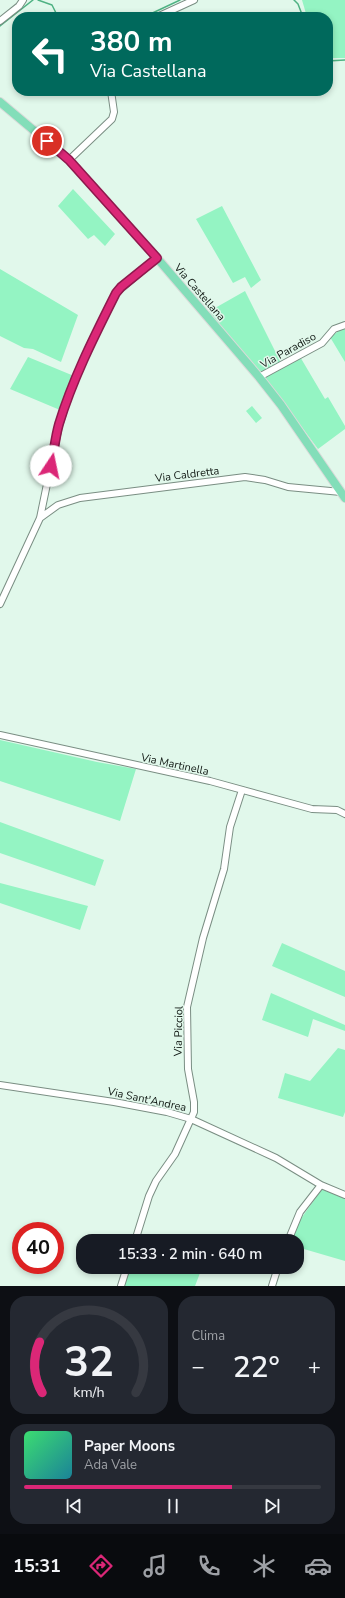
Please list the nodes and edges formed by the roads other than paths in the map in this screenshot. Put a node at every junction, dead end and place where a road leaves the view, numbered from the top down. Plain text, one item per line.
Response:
1 (23, 0) edge
2 (194, 0) edge
3 (168, 12) edge
4 (0, 22) edge
5 (112, 96) edge
6 (0, 102) edge
7 (69, 160) junction
8 (157, 258) junction
9 (345, 325) edge
10 (259, 377) junction
11 (343, 495) edge
12 (40, 518) junction
13 (0, 604) edge
14 (0, 735) edge
15 (242, 790) junction
16 (345, 814) edge
17 (0, 1085) edge
18 (192, 1119) junction
19 (321, 1185) junction
20 (345, 1195) edge
21 (137, 1234) edge
22 (291, 1234) edge
23 (125, 1274) edge
24 (276, 1274) edge
25 (121, 1286) edge
26 (272, 1286) edge

1 - 4 street
2 - 3 street
5 - 7 street
6 - 7 main road, Via Castellana
7 - 8 main road, Via Castellana
8 - 10 main road, Via Castellana
8 - 12 street
9 - 10 street, Via Paradiso
10 - 11 main road, Via Castellana
11 - 12 street, Via Caldretta
12 - 13 street
14 - 15 street, Via Martinella
15 - 16 street, Via Martinella
15 - 18 street, Via Picciol
17 - 18 street, Via Sant'Andrea
18 - 19 street, Via Sant'Andrea
18 - 21 street, Via Picciol
19 - 20 street, Via Sant'Andrea
19 - 22 street
23 - 25 street
24 - 26 street

